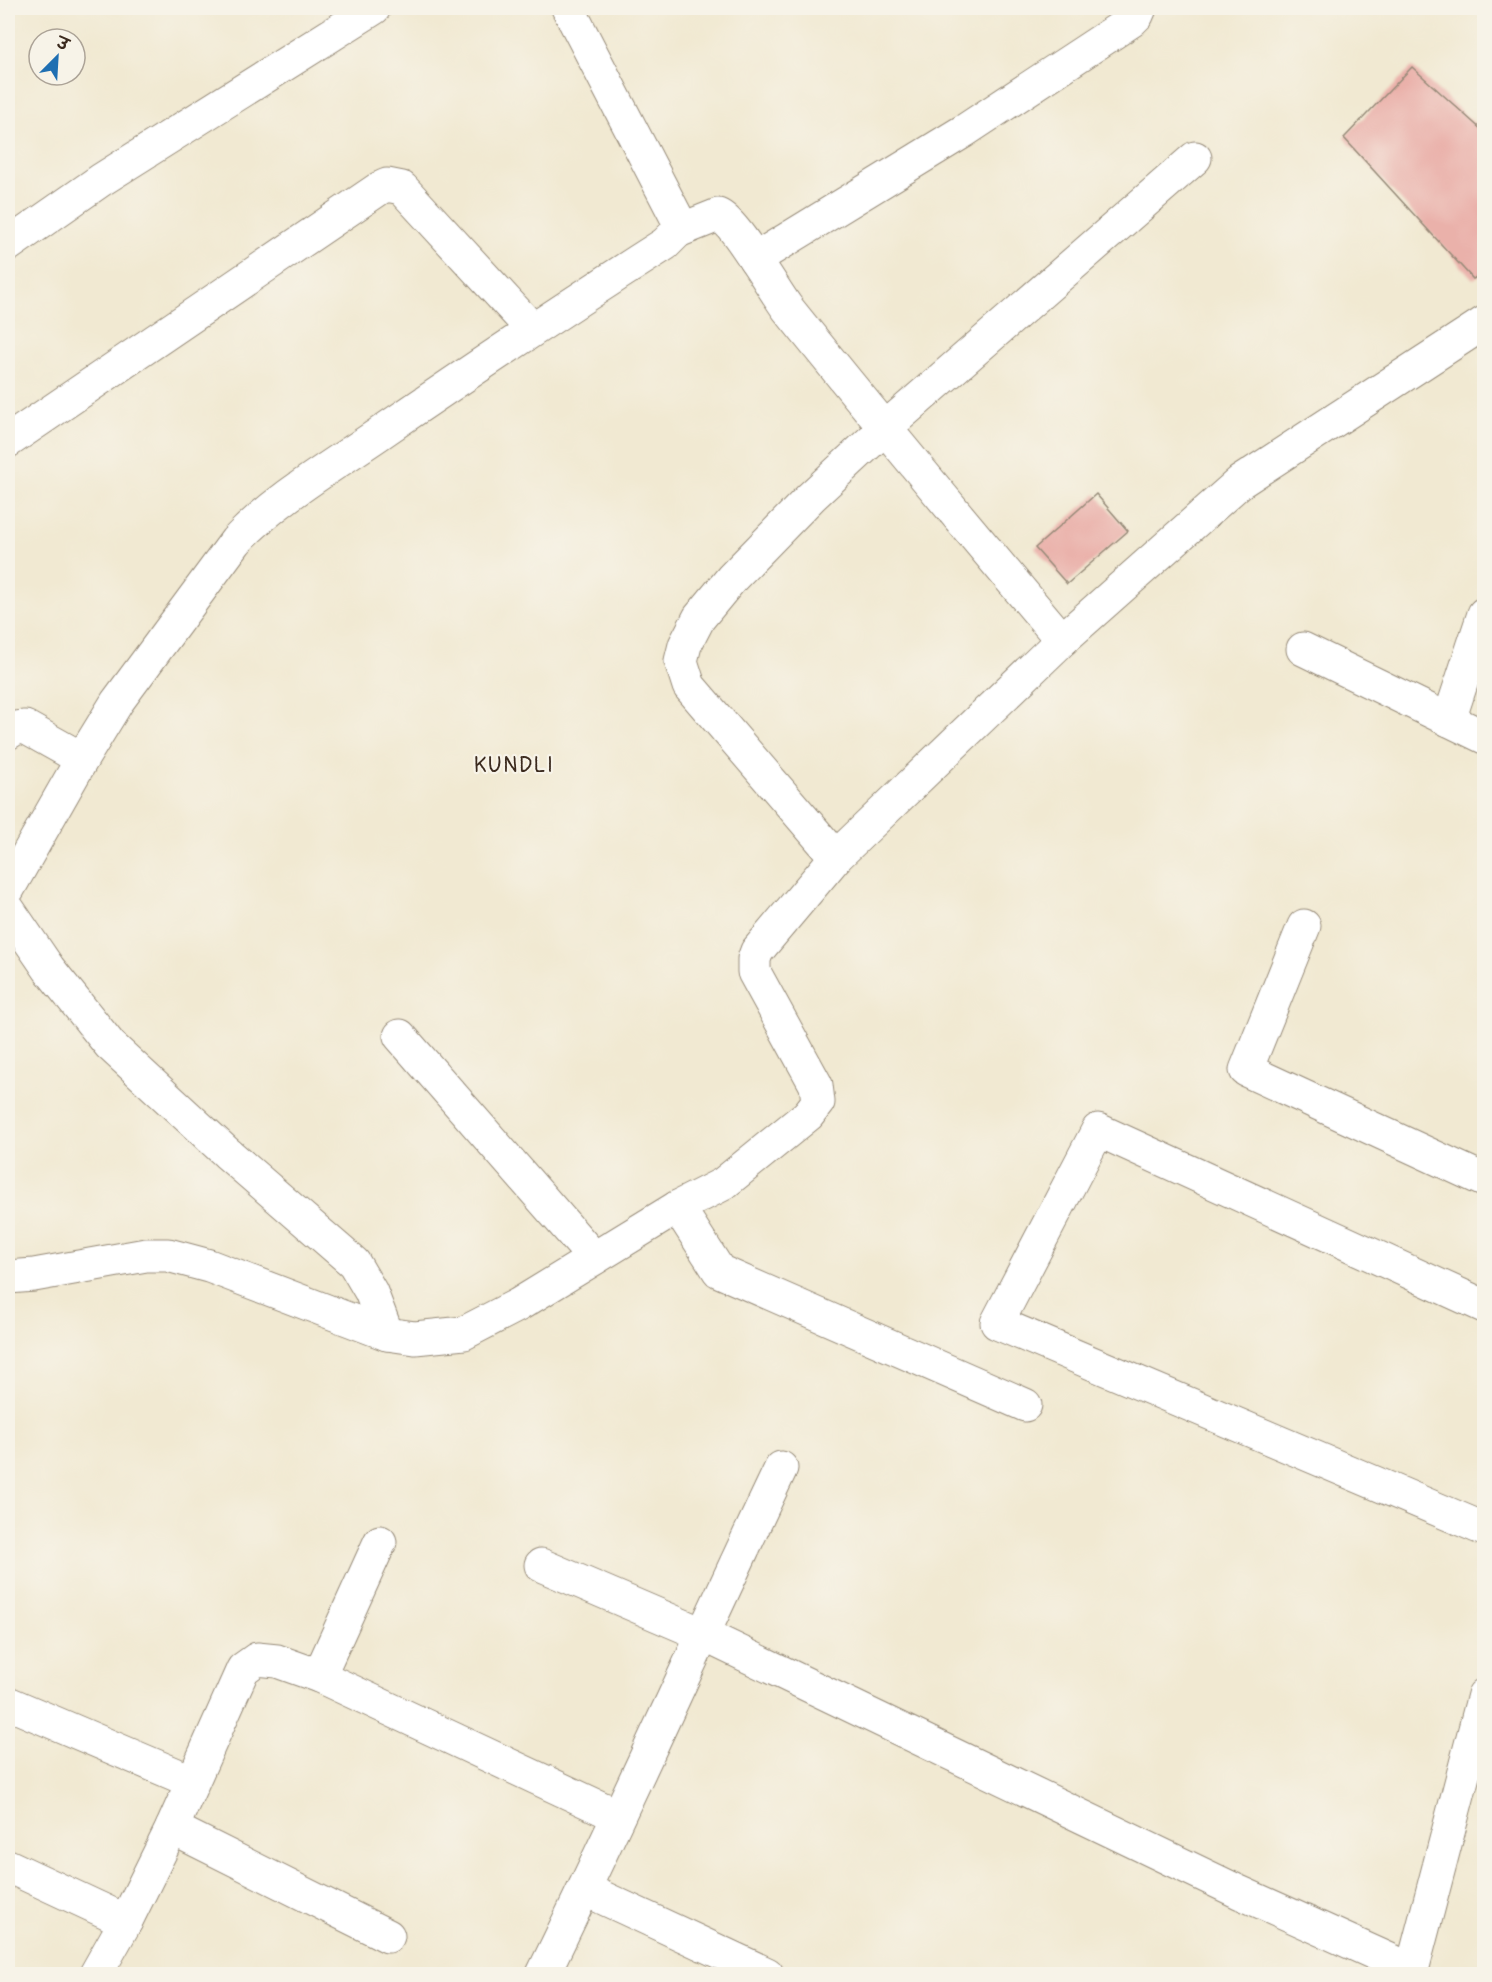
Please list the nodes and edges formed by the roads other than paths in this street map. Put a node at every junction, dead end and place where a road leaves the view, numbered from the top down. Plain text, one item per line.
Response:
1 (374, 8) edge
2 (568, 8) edge
3 (1140, 8) edge
4 (1194, 158) dead end
5 (678, 231) junction
6 (8, 245) edge
7 (755, 259) junction
8 (1485, 323) edge
9 (532, 329) junction
10 (884, 429) junction
11 (8, 441) edge
12 (1485, 614) edge
13 (1062, 640) junction
14 (1303, 649) dead end
15 (1449, 720) junction
16 (8, 734) edge
17 (1485, 737) edge
18 (82, 759) junction
19 (836, 857) junction
20 (8, 889) edge
21 (8, 909) edge
22 (1304, 926) dead end
23 (400, 1036) dead end
24 (1485, 1180) edge
25 (678, 1207) junction
26 (594, 1258) junction
27 (8, 1277) edge
28 (1485, 1306) edge
29 (387, 1334) junction
30 (1025, 1405) dead end
31 (781, 1468) dead end
32 (1485, 1529) edge
33 (380, 1542) dead end
34 (541, 1564) dead end
35 (702, 1634) junction
36 (319, 1676) junction
37 (1485, 1695) edge
38 (8, 1703) edge
39 (191, 1781) junction
40 (618, 1816) junction
41 (172, 1828) junction
42 (8, 1866) edge
43 (585, 1889) junction
44 (126, 1921) junction
45 (388, 1936) dead end
46 (1411, 1972) edge
47 (96, 1974) edge
48 (543, 1974) edge
49 (767, 1974) edge

1 - 6 street
2 - 5 street
3 - 7 street
4 - 10 street
5 - 7 street
5 - 9 street
7 - 10 street
8 - 13 street
9 - 11 street
9 - 18 street
10 - 13 street
10 - 19 street
12 - 15 street
13 - 19 street
14 - 15 street
15 - 17 street
16 - 18 street
18 - 20 street
19 - 25 street
21 - 29 street
22 - 24 street
23 - 26 street
25 - 26 street
25 - 30 street
26 - 29 street
27 - 29 street
28 - 32 street
31 - 35 street
33 - 36 street
34 - 35 street
35 - 40 street
35 - 46 street
36 - 39 street
36 - 40 street
37 - 46 street
38 - 39 street
39 - 41 street
40 - 43 street
41 - 44 street
41 - 45 street
42 - 44 street
43 - 48 street
43 - 49 street
44 - 47 street

